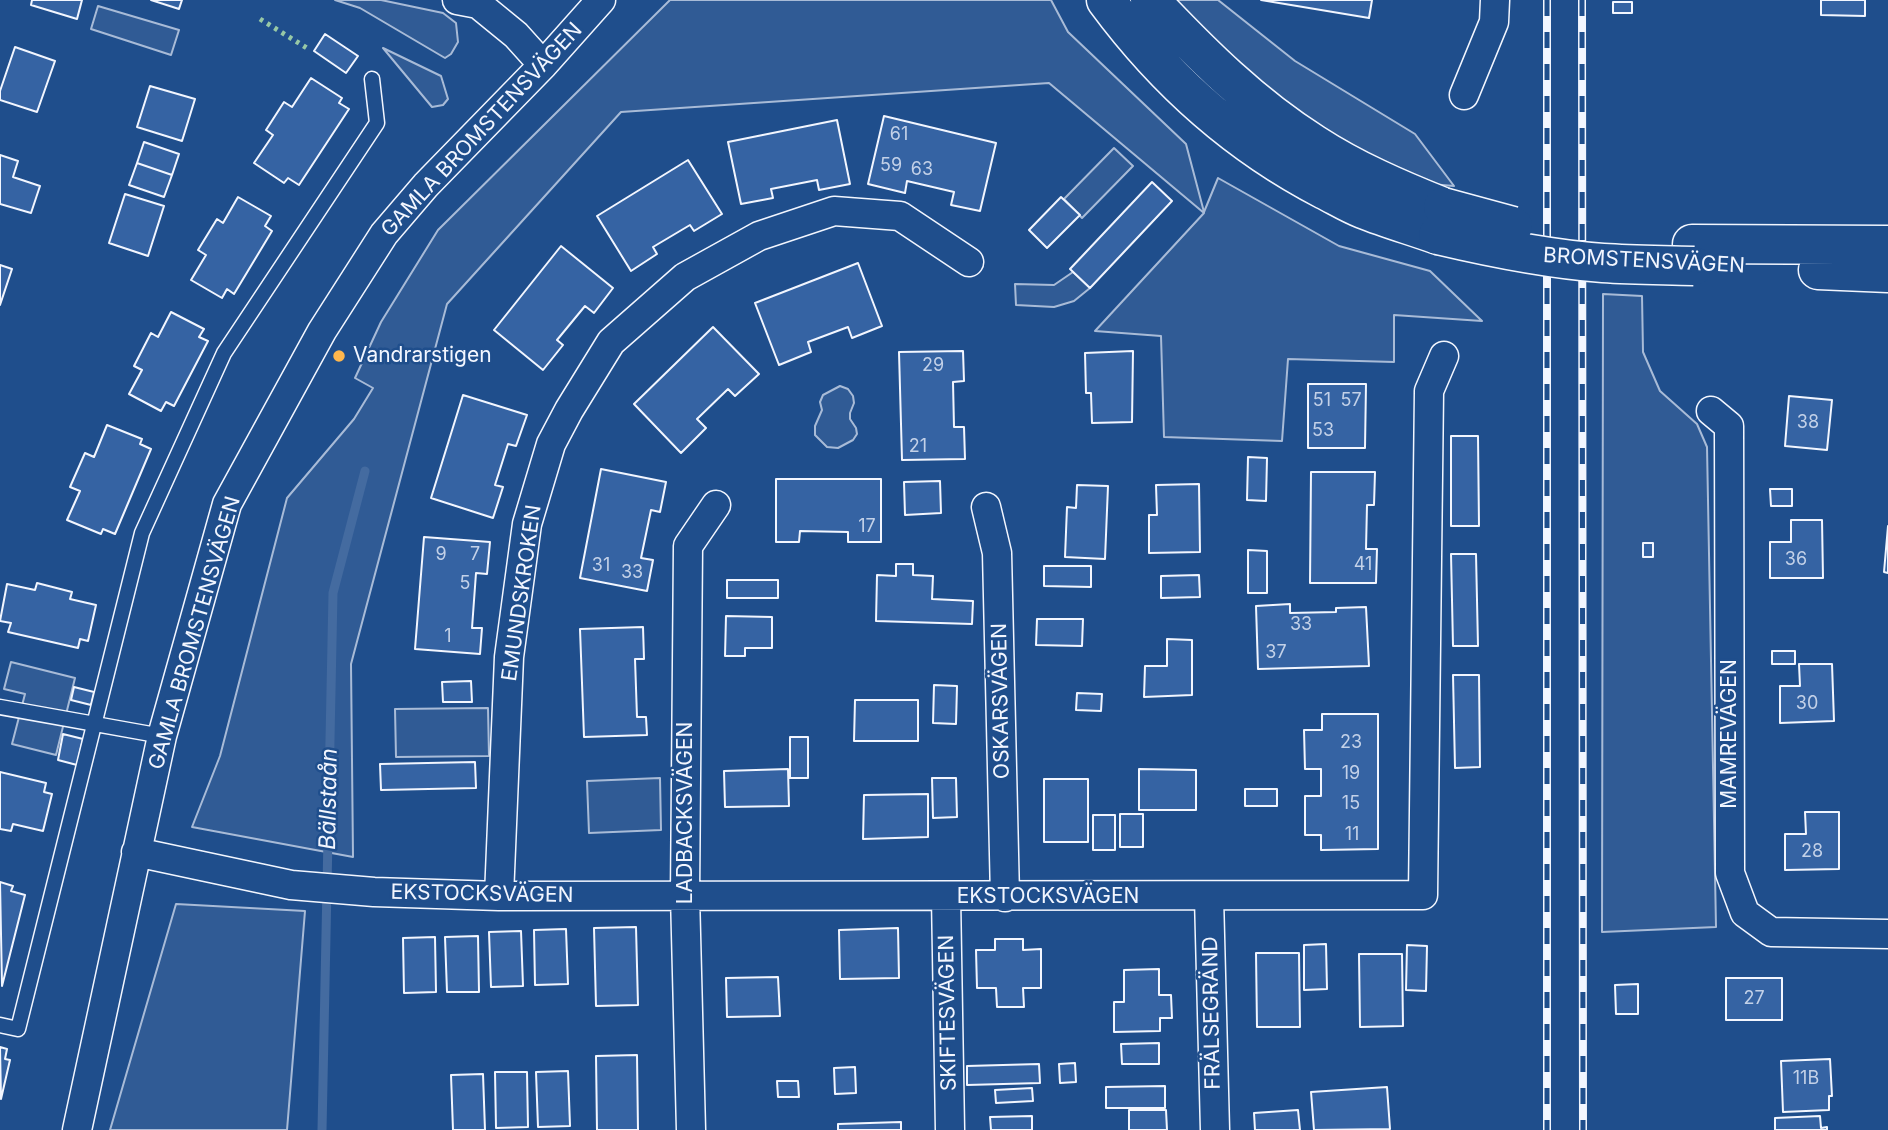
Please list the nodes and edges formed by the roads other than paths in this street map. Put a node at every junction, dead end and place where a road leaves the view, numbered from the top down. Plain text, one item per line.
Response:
1 (601, 0) edge
2 (1106, 0) edge
3 (1150, 0) edge
4 (1495, 0) edge
5 (471, 1) edge
6 (543, 65) junction
7 (372, 79) dead end
8 (1464, 95) dead end
9 (1441, 221) junction
10 (1888, 245) edge
11 (1693, 255) junction
12 (970, 262) dead end
13 (1888, 273) edge
14 (1444, 356) dead end
15 (1711, 411) dead end
16 (716, 505) dead end
17 (986, 507) dead end
18 (0, 707) edge
19 (93, 723) junction
20 (162, 736) junction
21 (136, 852) junction
22 (685, 895) junction
23 (499, 896) junction
24 (946, 896) junction
25 (1006, 897) junction
26 (1209, 897) junction
27 (1888, 934) edge
28 (0, 1025) edge
29 (77, 1130) edge
30 (691, 1130) edge
31 (950, 1130) edge
32 (1214, 1130) edge

1 - 6 street, GAMLA BROMSTENSVÄGEN
2 - 9 street, BROMSTENSVÄGEN
3 - 9 street, BROMSTENSVÄGEN
4 - 8 street
5 - 6 street
6 - 20 street, GAMLA BROMSTENSVÄGEN
7 - 19 lane
9 - 11 street, BROMSTENSVÄGEN, bridge
10 - 11 street, BROMSTENSVÄGEN
11 - 13 street, BROMSTENSVÄGEN
12 - 23 street, EMUNDSKROKEN
14 - 26 street, EKSTOCKSVÄGEN
15 - 27 street, MAMREVÄGEN
16 - 22 street, LADBACKSVÄGEN
17 - 25 street, OSKARSVÄGEN
18 - 19 lane
19 - 20 lane
19 - 28 lane
20 - 21 street, GAMLA BROMSTENSVÄGEN
21 - 23 street, EKSTOCKSVÄGEN
21 - 29 street, GAMLA BROMSTENSVÄGEN
22 - 23 street, EKSTOCKSVÄGEN
22 - 24 street, EKSTOCKSVÄGEN
22 - 30 street, LADBACKSVÄGEN
24 - 25 street, EKSTOCKSVÄGEN
24 - 31 street, SKIFTESVÄGEN
25 - 26 street, EKSTOCKSVÄGEN
26 - 32 street, FRÄLSEGRÄND

